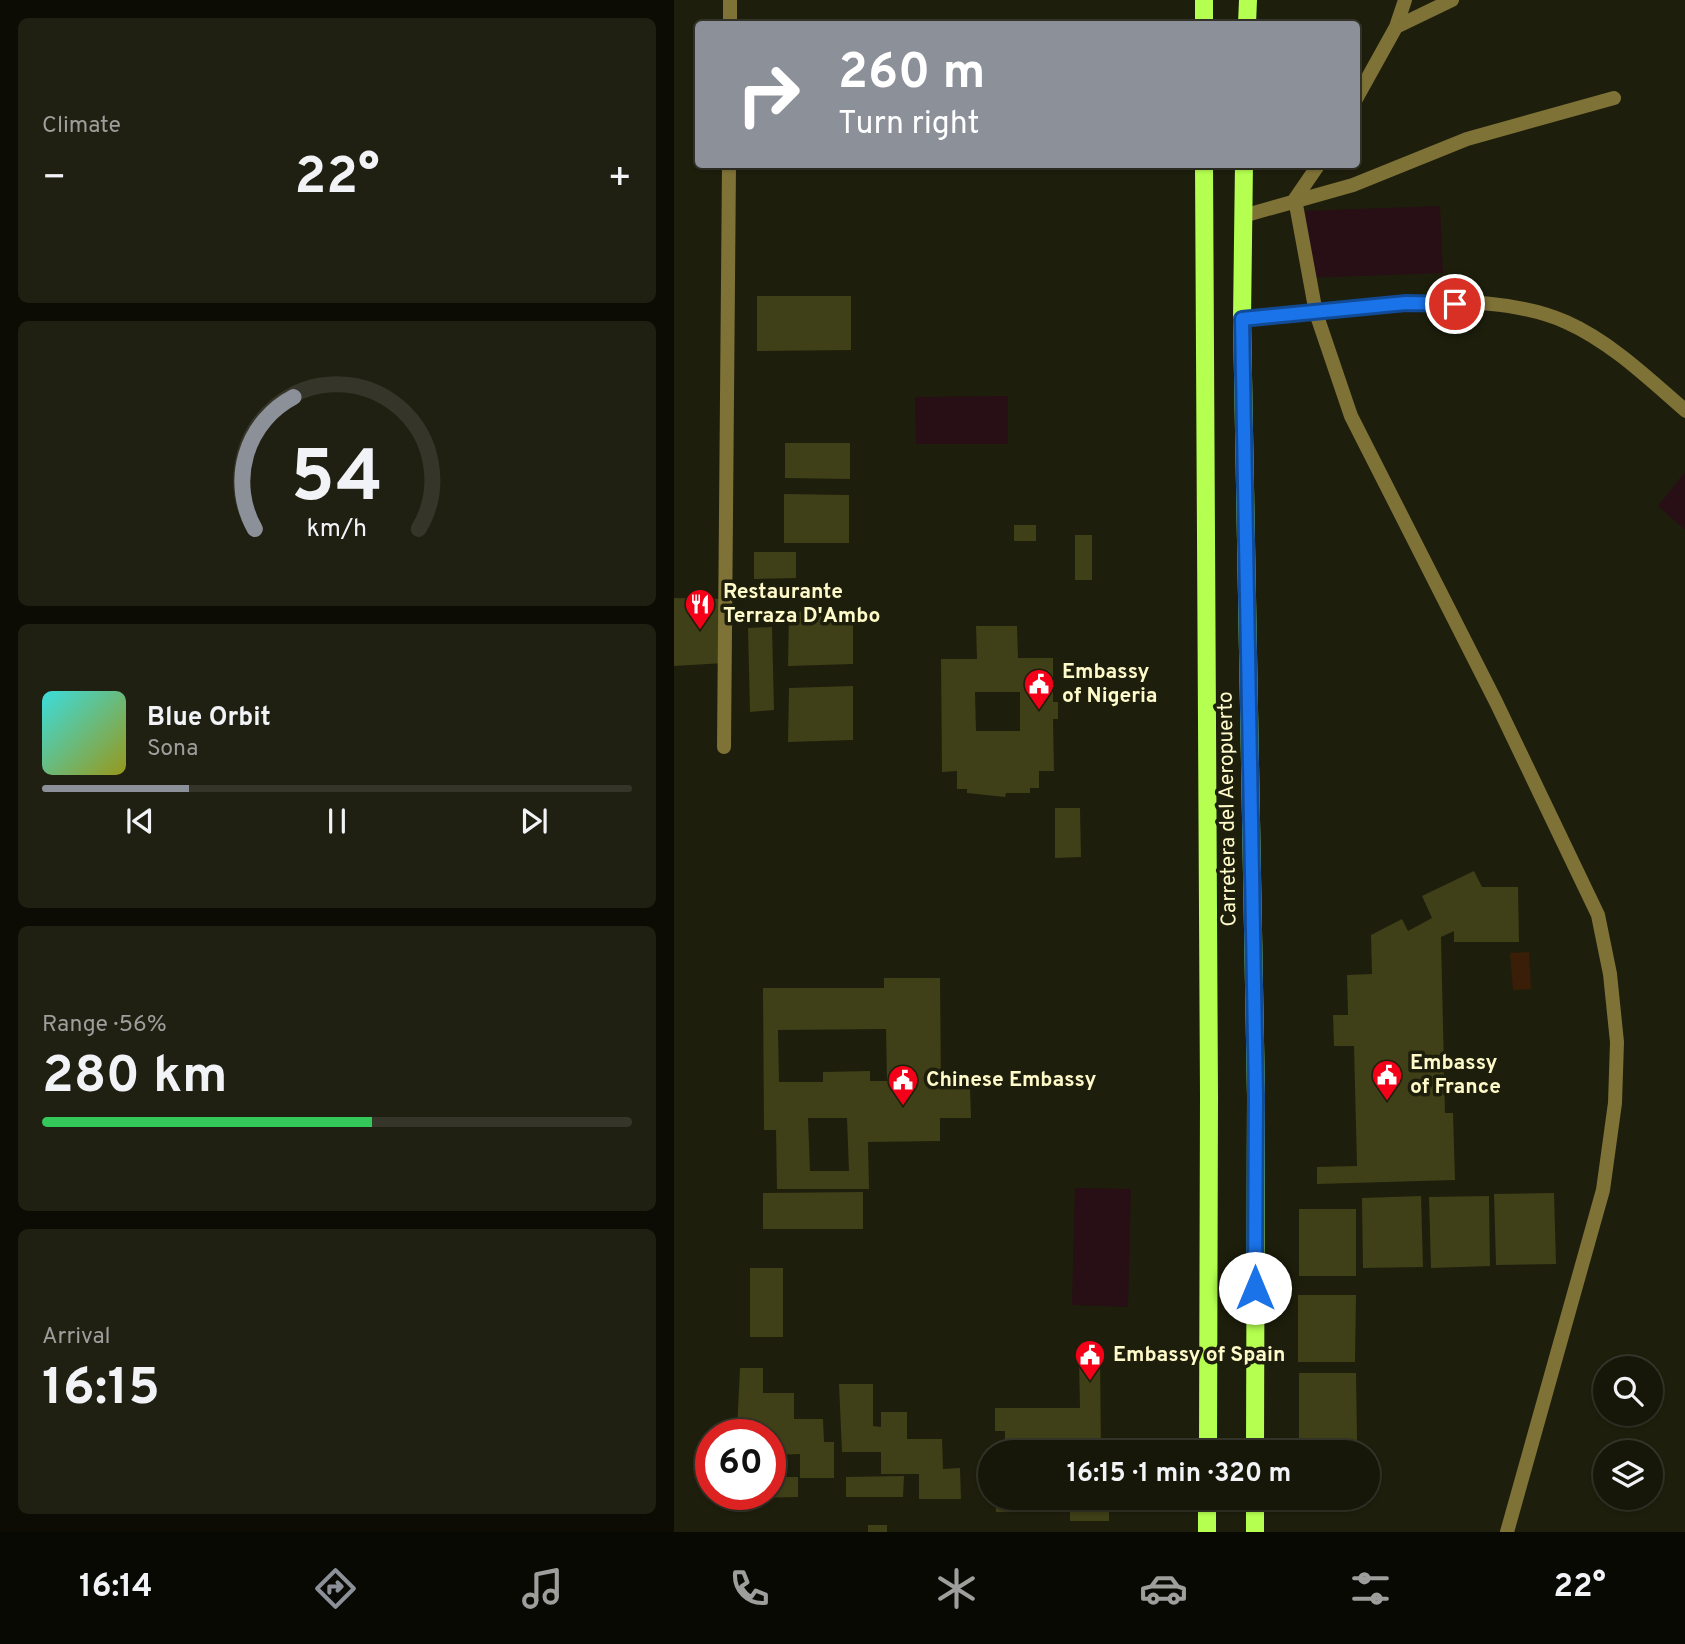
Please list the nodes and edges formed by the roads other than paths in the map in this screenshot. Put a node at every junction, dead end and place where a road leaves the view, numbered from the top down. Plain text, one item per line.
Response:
1 (730, 0) edge
2 (1204, 0) edge
3 (1248, 0) edge
4 (1405, 0) edge
5 (1452, 0) edge
6 (730, 21) edge
7 (1204, 21) edge
8 (1247, 21) edge
9 (1396, 27) junction
10 (1360, 92) edge
11 (1614, 98) dead end
12 (729, 168) edge
13 (1204, 168) edge
14 (1244, 168) edge
15 (1316, 168) edge
16 (1295, 199) junction
17 (1243, 216) junction
18 (1316, 313) junction
19 (1242, 319) junction
20 (1685, 411) edge
21 (724, 747) dead end
22 (1208, 1440) edge
23 (1255, 1440) edge
24 (1207, 1510) edge
25 (1255, 1510) edge
26 (1207, 1532) edge
27 (1255, 1532) edge
28 (1508, 1532) edge

1 - 6 street
2 - 7 main road
3 - 8 main road
4 - 9 street
5 - 9 street
9 - 10 street
11 - 16 street
12 - 21 street
13 - 22 main road, Carretera del Aeropuerto
14 - 17 main road, Carretera del Aeropuerto
15 - 16 street
16 - 17 street
16 - 18 street
17 - 19 main road, Carretera del Aeropuerto
18 - 19 street
18 - 20 street
18 - 28 street
19 - 23 main road, Carretera del Aeropuerto
24 - 26 main road
25 - 27 main road

